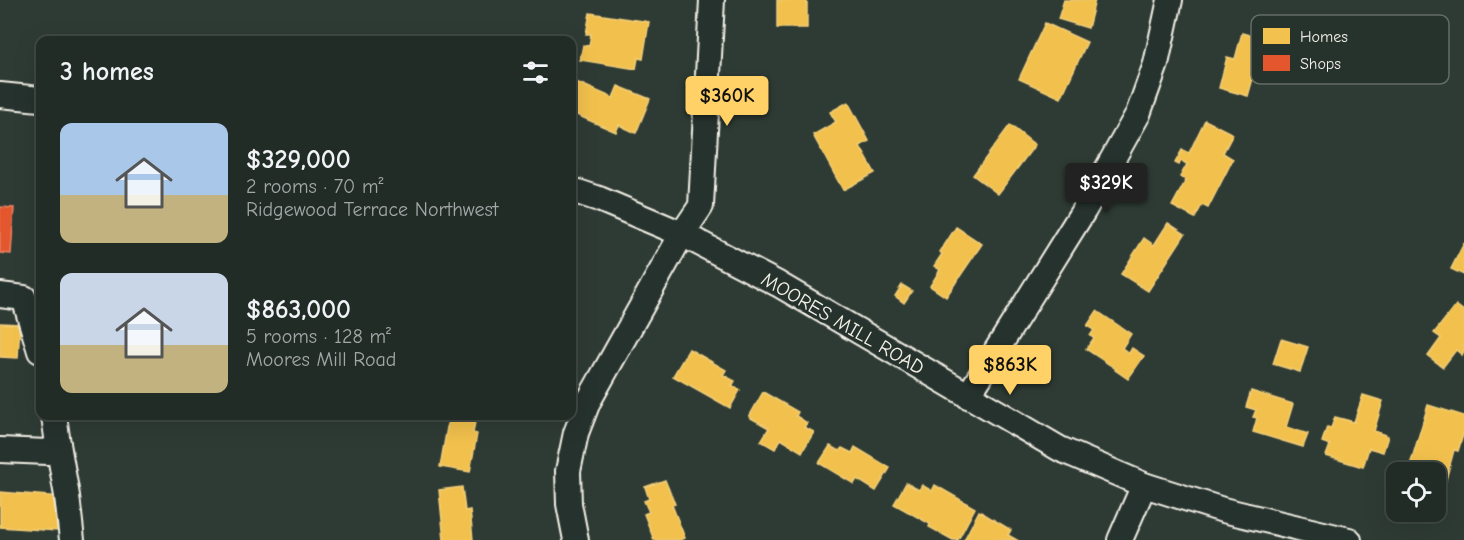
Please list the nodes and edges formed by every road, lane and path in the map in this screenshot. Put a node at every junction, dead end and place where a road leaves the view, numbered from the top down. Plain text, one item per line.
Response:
1 (712, 0) edge
2 (1170, 0) edge
3 (1, 95) edge
4 (36, 99) edge
5 (576, 191) edge
6 (682, 234) junction
7 (0, 295) edge
8 (36, 338) edge
9 (968, 396) junction
10 (55, 420) edge
11 (58, 444) junction
12 (0, 450) edge
13 (1144, 485) junction
14 (72, 540) edge
15 (576, 540) edge
16 (1120, 540) edge
17 (1349, 540) edge

1 - 6 street
2 - 9 street
3 - 4 street
5 - 6 street, MOORES MILL ROAD
6 - 9 street, MOORES MILL ROAD
6 - 15 street
7 - 8 street
9 - 13 street, MOORES MILL ROAD
10 - 11 street
11 - 12 street
11 - 14 street
13 - 16 street
13 - 17 street, MOORES MILL ROAD

